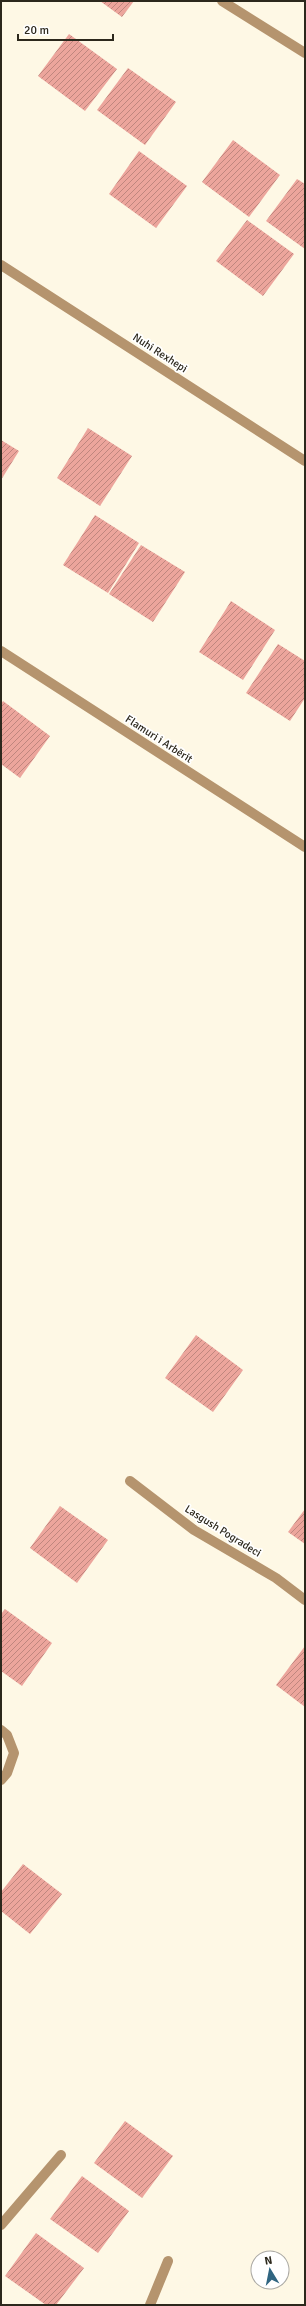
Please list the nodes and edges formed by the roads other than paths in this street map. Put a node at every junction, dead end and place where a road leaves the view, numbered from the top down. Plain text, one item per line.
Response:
1 (222, 1) edge
2 (305, 53) edge
3 (1, 265) edge
4 (305, 461) edge
5 (1, 651) edge
6 (305, 847) edge
7 (130, 1481) dead end
8 (305, 1600) edge
9 (1, 1730) edge
10 (1, 1780) edge
11 (61, 2155) dead end
12 (1, 2225) edge
13 (168, 2261) dead end
14 (150, 2305) edge

1 - 2 street
3 - 4 street, Nuhi Rexhepi
5 - 6 street, Flamuri i Arbërit
7 - 8 street, Lasgush Pogradeci
9 - 10 street
11 - 12 street
13 - 14 street

